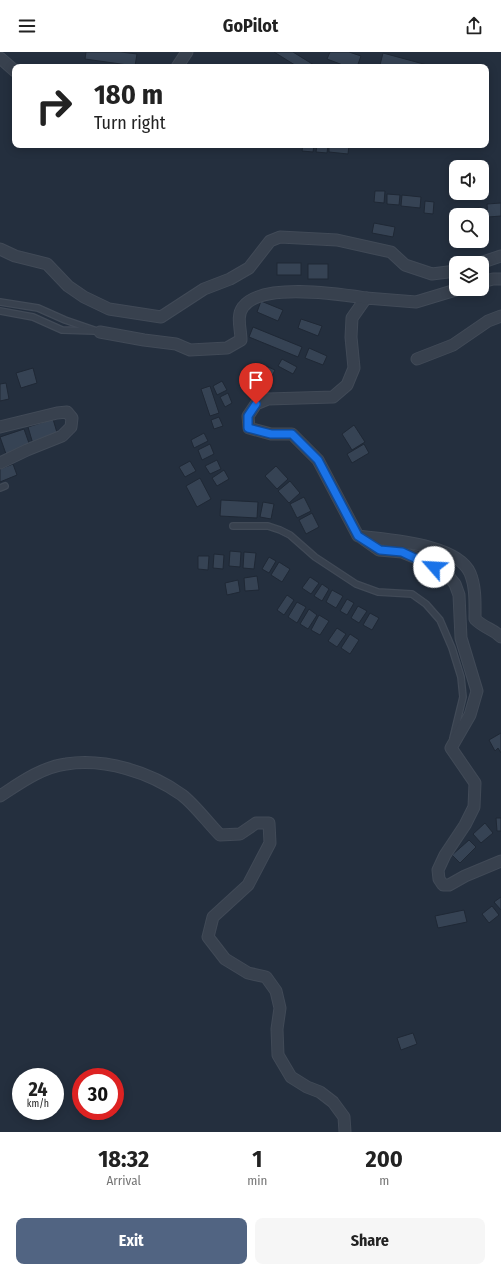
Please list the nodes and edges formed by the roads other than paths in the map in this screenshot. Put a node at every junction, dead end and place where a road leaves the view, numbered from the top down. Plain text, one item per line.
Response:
1 (187, 52) edge
2 (0, 58) edge
3 (179, 64) edge
4 (12, 68) edge
5 (0, 249) edge
6 (501, 256) edge
7 (489, 260) edge
8 (449, 272) edge
9 (501, 279) edge
10 (489, 280) edge
11 (449, 292) edge
12 (366, 298) junction
13 (0, 302) edge
14 (0, 311) edge
15 (501, 316) edge
16 (100, 332) junction
17 (417, 360) dead end
18 (0, 427) edge
19 (0, 463) edge
20 (233, 526) dead end
21 (358, 536) junction
22 (501, 637) edge
23 (451, 748) junction
24 (0, 796) edge
25 (501, 861) edge
26 (345, 1132) edge

1 - 3 street
2 - 4 street
5 - 8 street
6 - 7 street
9 - 10 street
11 - 12 street
12 - 16 street
12 - 21 street
13 - 16 lane
14 - 16 lane
15 - 17 street
18 - 19 street
20 - 23 lane
21 - 22 street
21 - 23 street
23 - 25 street
24 - 26 street

